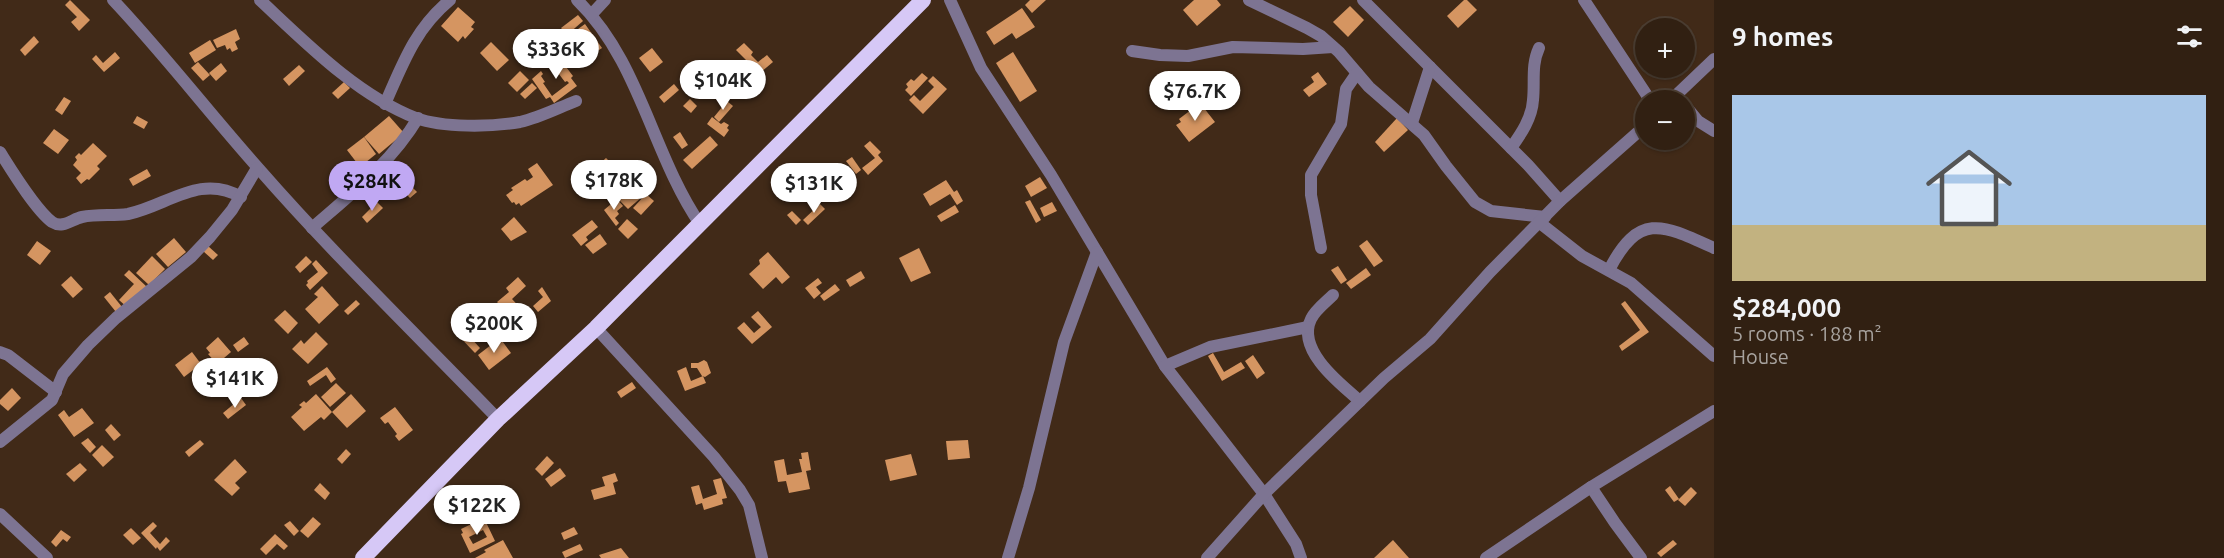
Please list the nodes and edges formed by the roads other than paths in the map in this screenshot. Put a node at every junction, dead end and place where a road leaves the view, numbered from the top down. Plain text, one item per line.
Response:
1 (113, 0) edge
2 (260, 0) edge
3 (450, 0) edge
4 (577, 0) edge
5 (605, 0) edge
6 (923, 0) edge
7 (950, 0) edge
8 (1249, 0) edge
9 (1363, 0) edge
10 (1584, 0) edge
11 (592, 14) junction
12 (1333, 47) junction
13 (1539, 48) dead end
14 (1132, 51) dead end
15 (1714, 58) edge
16 (1430, 67) junction
17 (1357, 73) junction
18 (1643, 90) edge
19 (1687, 90) edge
20 (576, 100) dead end
21 (385, 104) junction
22 (418, 118) junction
23 (1695, 118) edge
24 (1412, 123) junction
25 (1714, 131) edge
26 (1635, 135) edge
27 (1512, 148) junction
28 (0, 152) edge
29 (257, 168) junction
30 (241, 197) junction
31 (1560, 201) junction
32 (1543, 220) junction
33 (700, 224) junction
34 (312, 228) junction
35 (1321, 248) dead end
36 (1714, 248) edge
37 (1097, 252) junction
38 (1609, 270) junction
39 (1333, 295) dead end
40 (1308, 327) junction
41 (597, 328) junction
42 (0, 352) edge
43 (1714, 356) edge
44 (1165, 366) junction
45 (56, 392) junction
46 (1360, 401) junction
47 (1714, 411) edge
48 (498, 419) junction
49 (1, 437) edge
50 (1592, 488) junction
51 (1264, 494) junction
52 (0, 514) edge
53 (371, 555) edge
54 (47, 558) edge
55 (762, 558) edge
56 (1008, 558) edge
57 (1207, 558) edge
58 (1301, 558) edge
59 (1486, 558) edge
60 (1641, 558) edge

1 - 29 street
2 - 21 street
3 - 21 street
4 - 11 street
5 - 11 street
6 - 33 highway
7 - 37 street
8 - 12 street
9 - 16 street
10 - 18 street
11 - 33 street
12 - 14 street
12 - 17 street
13 - 27 street
15 - 19 street
16 - 24 street
16 - 27 street
17 - 24 street
17 - 35 street
20 - 22 street
21 - 22 street
22 - 34 street
23 - 25 street
24 - 32 street
26 - 31 street
27 - 31 street
28 - 30 street
29 - 30 street
29 - 34 street
30 - 45 street
31 - 32 street
32 - 38 street
32 - 46 street
33 - 41 highway
34 - 48 street
36 - 38 street
37 - 44 street
37 - 56 street
38 - 43 street
39 - 40 street
40 - 44 street
40 - 46 street
41 - 48 highway
41 - 55 street
42 - 45 street
44 - 51 street
45 - 49 street
46 - 51 street
47 - 50 street
48 - 53 highway
50 - 59 street
50 - 60 street
51 - 57 street
51 - 58 street
52 - 54 street

